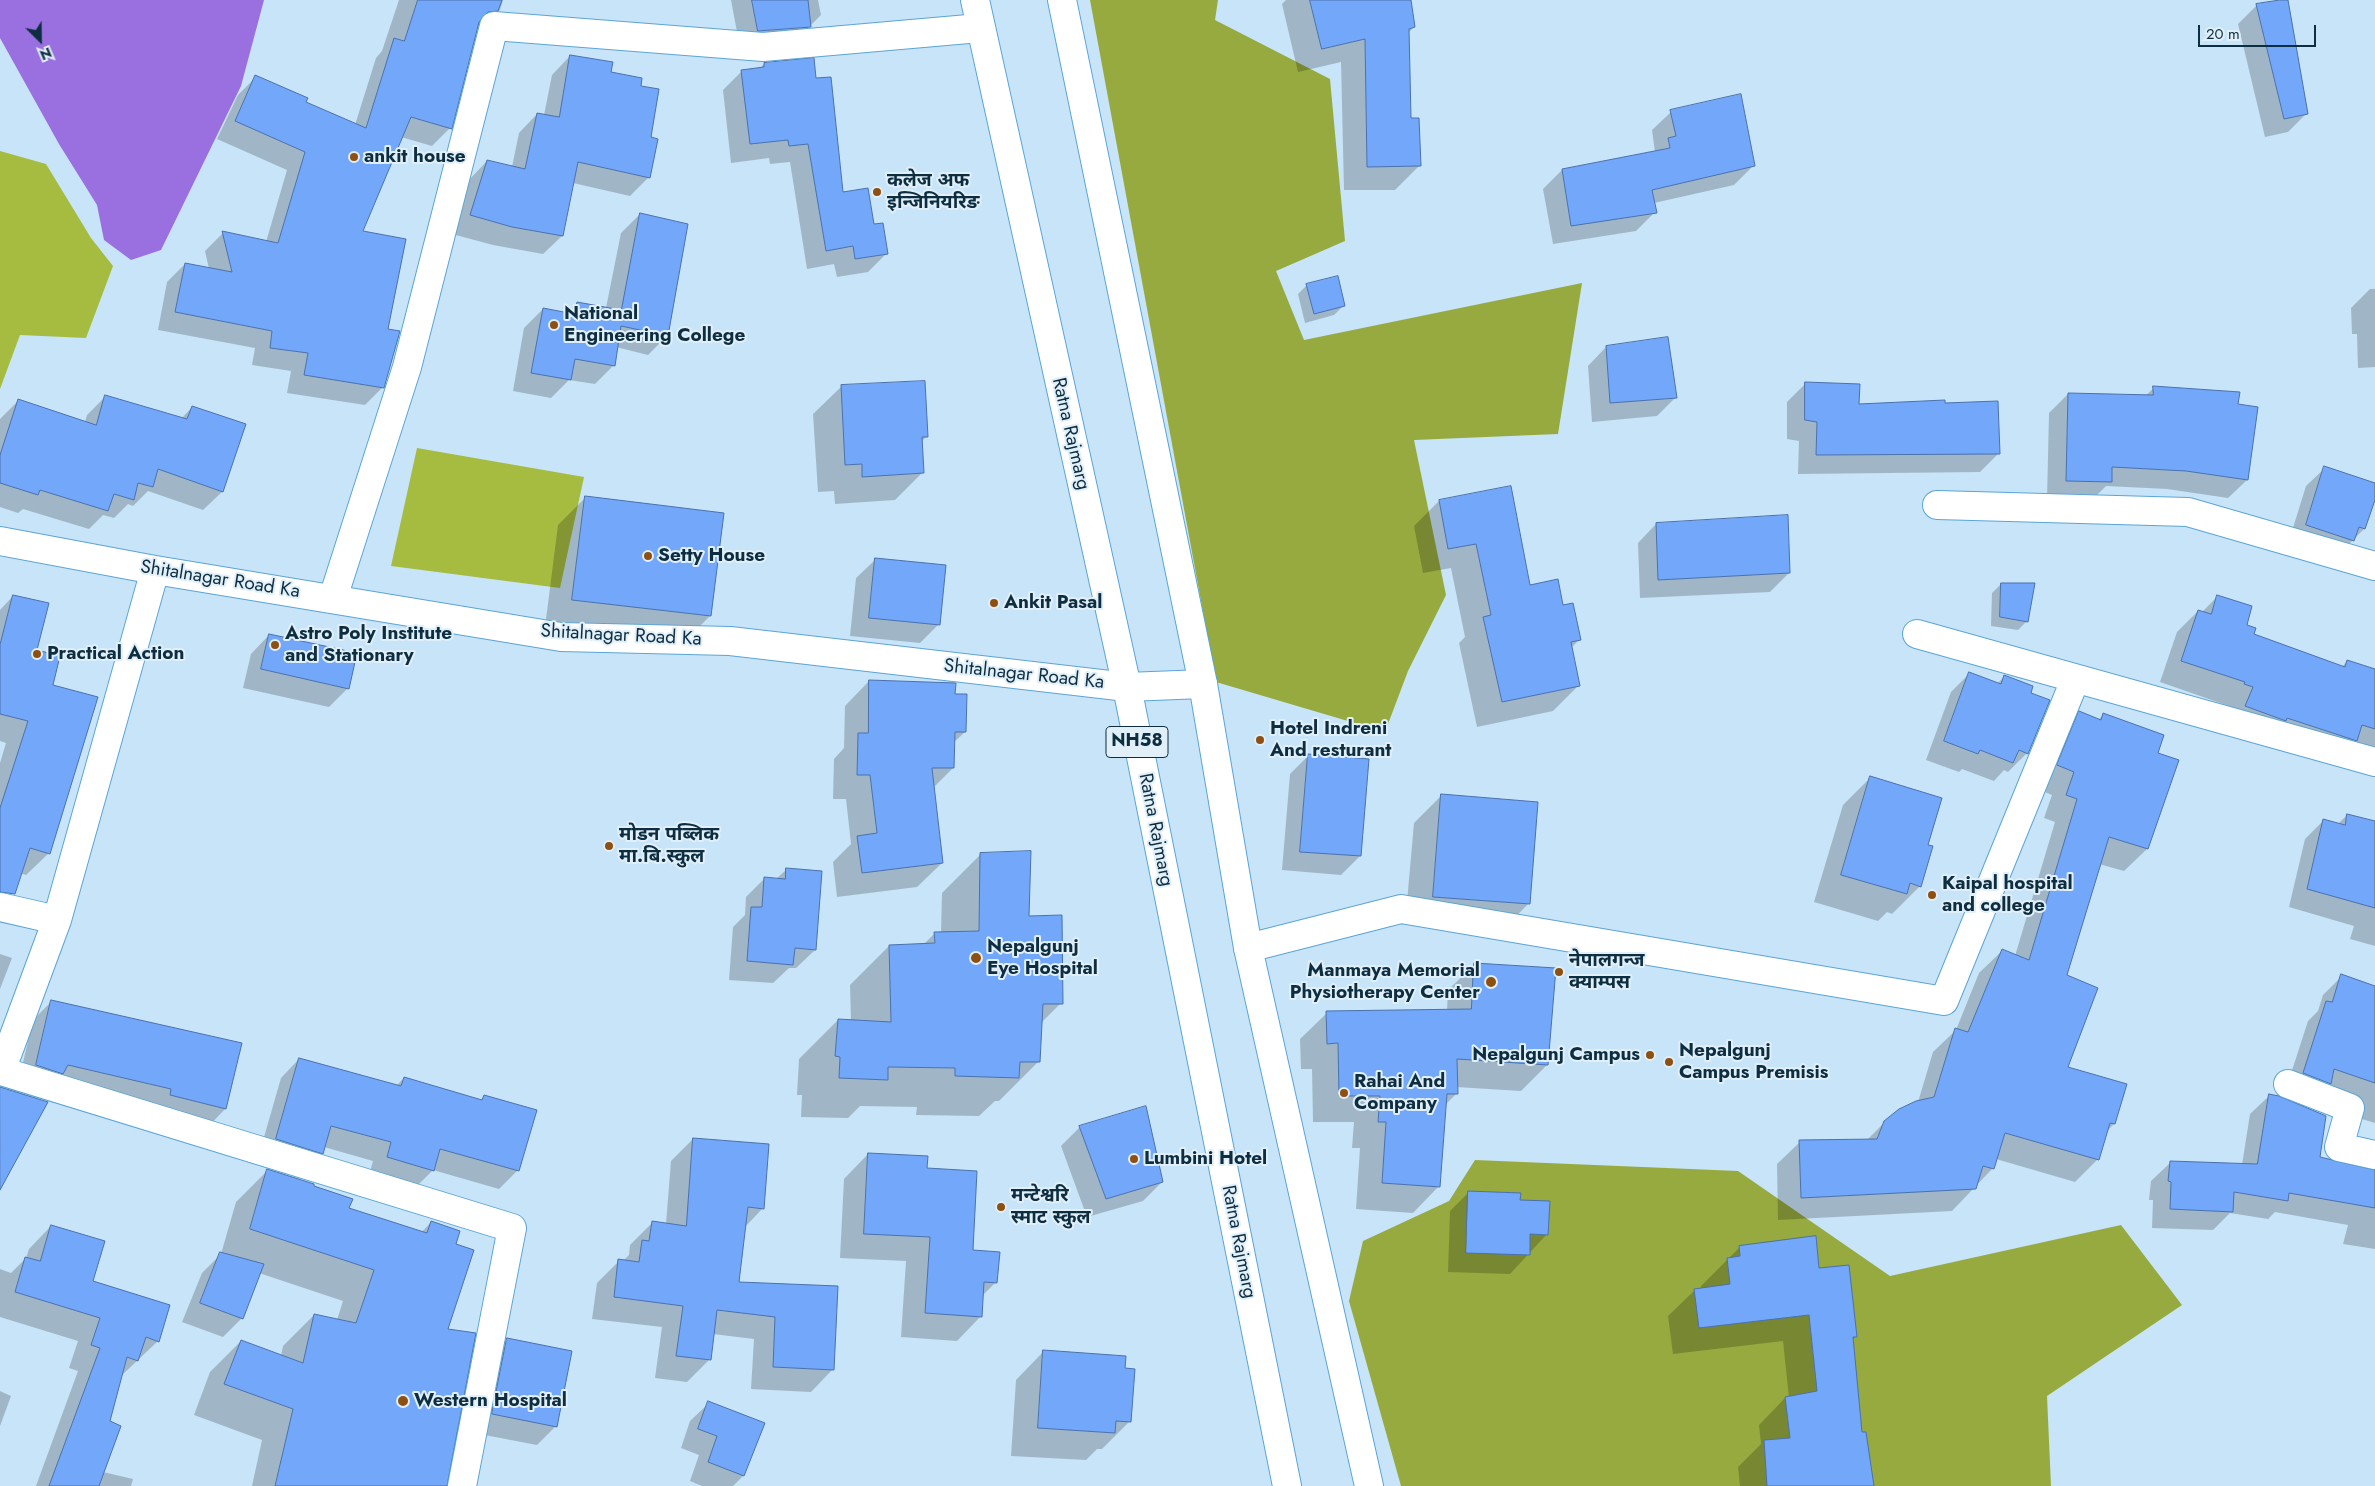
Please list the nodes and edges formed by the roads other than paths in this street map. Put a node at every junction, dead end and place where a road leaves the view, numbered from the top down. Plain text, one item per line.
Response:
1 (975, 0) edge
2 (1062, 0) edge
3 (980, 28) junction
4 (1936, 505) dead end
5 (0, 541) edge
6 (2375, 566) edge
7 (155, 570) junction
8 (333, 598) junction
9 (1917, 634) dead end
10 (2074, 680) junction
11 (1203, 684) junction
12 (1127, 687) junction
13 (2375, 762) edge
14 (0, 907) edge
15 (57, 920) junction
16 (1248, 948) junction
17 (2288, 1084) dead end
18 (2375, 1155) edge
19 (462, 1486) edge
20 (1287, 1486) edge
21 (1369, 1486) edge

1 - 3 main road, Ratna Rajmarg / NH58
2 - 11 main road
3 - 8 main road
3 - 12 main road, Ratna Rajmarg / NH58
4 - 6 main road
5 - 7 main road, Shitalnagar Road Ka
7 - 8 main road, Shitalnagar Road Ka
7 - 15 main road
8 - 12 main road, Shitalnagar Road Ka
9 - 10 main road
10 - 13 main road
10 - 16 main road
11 - 12 main road, Shitalnagar Road Ka
11 - 16 main road
12 - 20 main road, Ratna Rajmarg / NH58
14 - 15 main road
15 - 19 main road
16 - 21 main road
17 - 18 main road

